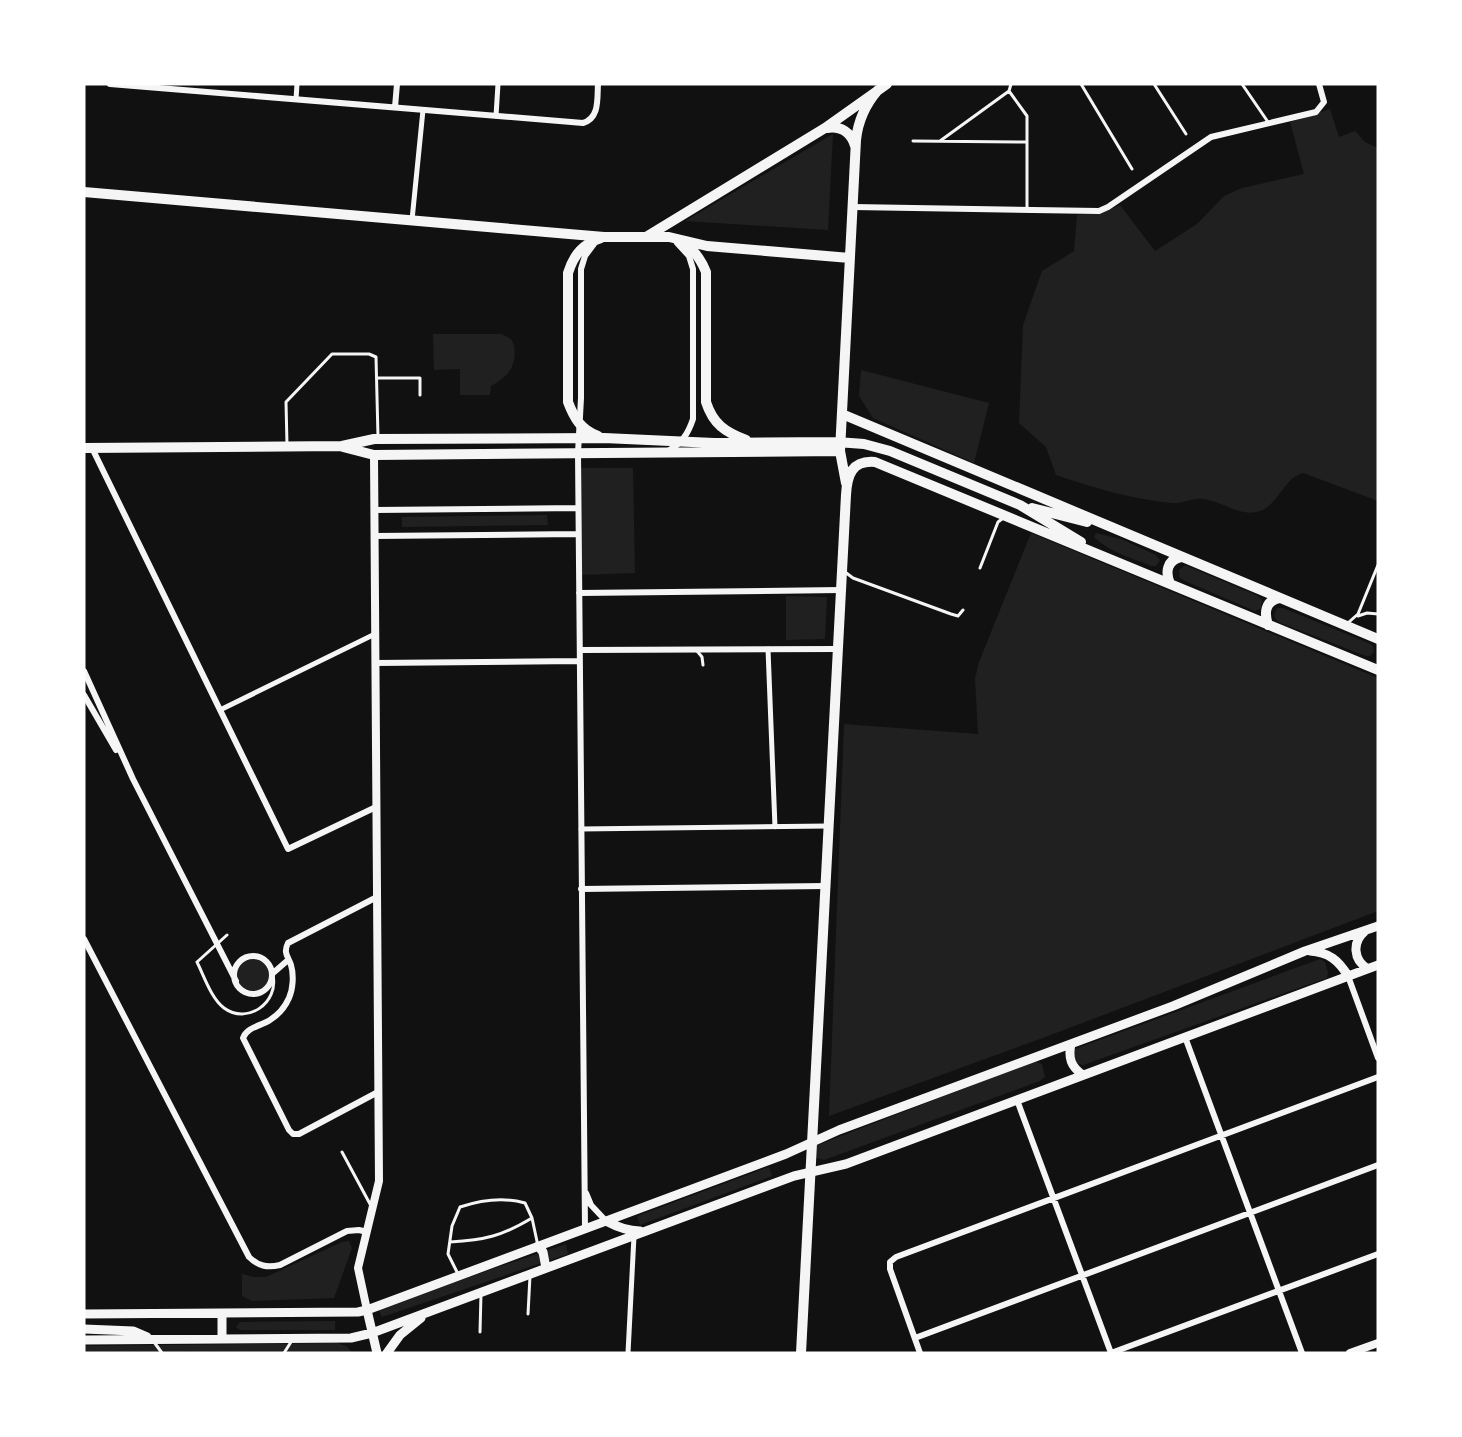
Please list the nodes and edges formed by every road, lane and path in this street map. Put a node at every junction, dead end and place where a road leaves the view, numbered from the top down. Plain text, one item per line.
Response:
1 (110, 84) edge
2 (297, 84) edge
3 (397, 84) edge
4 (498, 84) edge
5 (598, 84) edge
6 (888, 84) edge
7 (1011, 84) edge
8 (1081, 84) edge
9 (1154, 84) edge
10 (1242, 84) edge
11 (1319, 84) edge
12 (879, 87) edge
13 (195, 88) edge
14 (1009, 91) junction
15 (296, 99) junction
16 (395, 107) junction
17 (423, 110) junction
18 (496, 116) junction
19 (1269, 124) junction
20 (825, 128) junction
21 (1186, 134) dead end
22 (914, 141) dead end
23 (939, 141) junction
24 (1027, 142) junction
25 (856, 150) junction
26 (1132, 169) dead end
27 (84, 192) edge
28 (853, 207) junction
29 (1027, 210) junction
30 (412, 220) junction
31 (604, 237) junction
32 (669, 237) junction
33 (646, 238) junction
34 (682, 241) junction
35 (850, 258) junction
36 (377, 378) junction
37 (420, 395) dead end
38 (842, 410) junction
39 (604, 438) junction
40 (378, 439) junction
41 (755, 442) junction
42 (342, 446) junction
43 (287, 447) junction
44 (88, 448) edge
45 (840, 451) junction
46 (666, 452) junction
47 (578, 453) junction
48 (374, 455) junction
49 (846, 484) junction
50 (1020, 505) junction
51 (578, 508) junction
52 (374, 510) junction
53 (1009, 518) junction
54 (1122, 531) junction
55 (578, 534) junction
56 (374, 536) junction
57 (1181, 556) junction
58 (1112, 561) junction
59 (1378, 565) edge
60 (842, 567) junction
61 (980, 568) dead end
62 (853, 578) junction
63 (1170, 584) junction
64 (841, 586) junction
65 (579, 592) junction
66 (1279, 598) junction
67 (963, 610) dead end
68 (1378, 614) edge
69 (1356, 617) junction
70 (1341, 623) junction
71 (1268, 625) junction
72 (375, 634) junction
73 (1378, 639) edge
74 (712, 649) junction
75 (768, 649) junction
76 (838, 649) junction
77 (579, 650) junction
78 (694, 650) junction
79 (579, 661) junction
80 (375, 663) junction
81 (1376, 668) edge
82 (84, 671) edge
83 (84, 695) edge
84 (220, 710) junction
85 (133, 779) junction
86 (376, 807) junction
87 (828, 826) junction
88 (775, 827) junction
89 (581, 829) junction
90 (825, 886) junction
91 (581, 889) junction
92 (377, 897) junction
93 (1378, 926) edge
94 (1367, 929) junction
95 (227, 935) dead end
96 (84, 939) edge
97 (1305, 951) junction
98 (288, 960) junction
99 (1378, 965) edge
100 (1368, 969) junction
101 (272, 974) junction
102 (1348, 976) junction
103 (236, 981) junction
104 (1185, 1037) junction
105 (1071, 1044) junction
106 (1378, 1058) edge
107 (1083, 1075) junction
108 (1378, 1077) edge
109 (378, 1092) junction
110 (1017, 1100) junction
111 (1221, 1136) junction
112 (812, 1142) junction
113 (342, 1152) dead end
114 (1378, 1165) edge
115 (810, 1172) junction
116 (584, 1190) junction
117 (1053, 1198) junction
118 (372, 1209) junction
119 (1250, 1213) junction
120 (532, 1218) junction
121 (606, 1221) junction
122 (585, 1229) junction
123 (648, 1230) junction
124 (367, 1232) junction
125 (634, 1236) junction
126 (450, 1242) junction
127 (538, 1246) junction
128 (1378, 1254) edge
129 (546, 1268) junction
130 (530, 1274) junction
131 (1082, 1275) junction
132 (459, 1276) junction
133 (1279, 1291) junction
134 (482, 1292) junction
135 (367, 1310) junction
136 (427, 1312) junction
137 (222, 1313) junction
138 (84, 1314) edge
139 (528, 1314) dead end
140 (84, 1329) edge
141 (480, 1332) dead end
142 (372, 1333) junction
143 (294, 1338) junction
144 (915, 1338) junction
145 (152, 1339) junction
146 (222, 1339) junction
147 (84, 1340) edge
148 (1378, 1343) edge
149 (162, 1353) edge
150 (284, 1353) edge
151 (377, 1353) edge
152 (387, 1353) edge
153 (628, 1353) edge
154 (801, 1353) edge
155 (920, 1353) edge
156 (1111, 1353) edge
157 (1302, 1353) edge
158 (1350, 1353) edge

1 - 13 street
2 - 15 street
3 - 16 street
4 - 18 street
5 - 18 street
6 - 12 main road
7 - 14 lane
8 - 26 lane
9 - 21 lane
10 - 19 lane
11 - 19 street
12 - 20 main road
12 - 25 main road
13 - 15 street
14 - 23 lane
14 - 24 lane
15 - 16 street
16 - 17 street
17 - 18 street
17 - 30 street
19 - 29 street
20 - 25 main road
20 - 33 main road
22 - 23 lane
23 - 24 lane
24 - 29 lane
25 - 28 main road
27 - 30 main road
28 - 29 street
28 - 35 main road
30 - 31 main road
31 - 33 main road
31 - 39 main road
31 - 47 street
32 - 33 main road
32 - 34 main road
32 - 46 street
34 - 35 main road
34 - 41 main road
35 - 38 main road
36 - 37 lane
36 - 40 lane
36 - 43 lane
38 - 45 main road
38 - 54 main road
39 - 40 main road
39 - 41 main road
40 - 42 main road
41 - 50 main road
42 - 43 main road
42 - 48 main road
43 - 44 main road
44 - 84 street
45 - 46 main road
45 - 49 main road
46 - 47 main road
47 - 48 main road
47 - 51 street
48 - 52 street
49 - 53 main road
49 - 60 main road
50 - 54 main road
50 - 58 main road
51 - 52 street
51 - 55 street
52 - 56 street
53 - 58 main road
53 - 61 lane
54 - 57 main road
55 - 56 street
55 - 65 street
56 - 72 street
57 - 63 main road
57 - 66 main road
58 - 63 main road
59 - 69 lane
60 - 62 lane
60 - 64 main road
62 - 64 lane
62 - 67 lane
63 - 71 main road
64 - 65 street
64 - 76 main road
65 - 77 street
66 - 70 main road
66 - 71 main road
68 - 69 lane
69 - 70 lane
70 - 73 main road
71 - 81 main road
72 - 80 street
72 - 84 street
74 - 75 street
74 - 78 street
74 - 78 lane
75 - 76 street
75 - 88 street
76 - 87 main road
77 - 78 street
77 - 79 street
79 - 80 street
79 - 89 street
80 - 86 street
82 - 85 street
83 - 85 street
84 - 86 street
85 - 103 street
86 - 92 street
87 - 88 street
87 - 90 main road
88 - 89 street
89 - 91 street
90 - 91 street
90 - 112 main road
91 - 116 street
92 - 98 street
92 - 109 street
93 - 94 main road
94 - 97 main road
94 - 100 main road
95 - 101 lane
96 - 124 street
97 - 102 main road
97 - 105 main road
98 - 101 street
98 - 109 street
99 - 100 main road
100 - 102 main road
101 - 103 street
101 - 103 street
102 - 104 main road
102 - 106 street
104 - 107 main road
104 - 111 street
105 - 107 main road
105 - 112 main road
107 - 110 main road
108 - 111 street
109 - 118 street
110 - 115 main road
110 - 117 street
111 - 117 street
111 - 119 street
112 - 115 main road
112 - 121 main road
113 - 118 lane
114 - 119 street
115 - 123 main road
115 - 154 main road
116 - 121 street
116 - 122 street
117 - 131 street
117 - 144 street
118 - 124 street
119 - 131 street
119 - 133 street
120 - 126 lane
120 - 126 lane
120 - 127 lane
121 - 122 main road
121 - 123 main road
122 - 127 main road
123 - 125 main road
124 - 135 street
125 - 129 main road
125 - 153 street
126 - 132 lane
127 - 129 main road
127 - 132 main road
128 - 133 street
129 - 130 main road
130 - 134 main road
130 - 139 lane
131 - 144 street
131 - 156 street
132 - 135 main road
133 - 156 street
133 - 157 street
134 - 136 main road
134 - 141 lane
135 - 137 main road
135 - 142 main road
136 - 142 main road
136 - 152 main road
137 - 138 main road
137 - 146 main road
140 - 145 main road
142 - 143 main road
142 - 151 main road
143 - 146 main road
143 - 150 lane
144 - 155 street
145 - 146 main road
145 - 147 main road
145 - 149 lane
148 - 158 street

